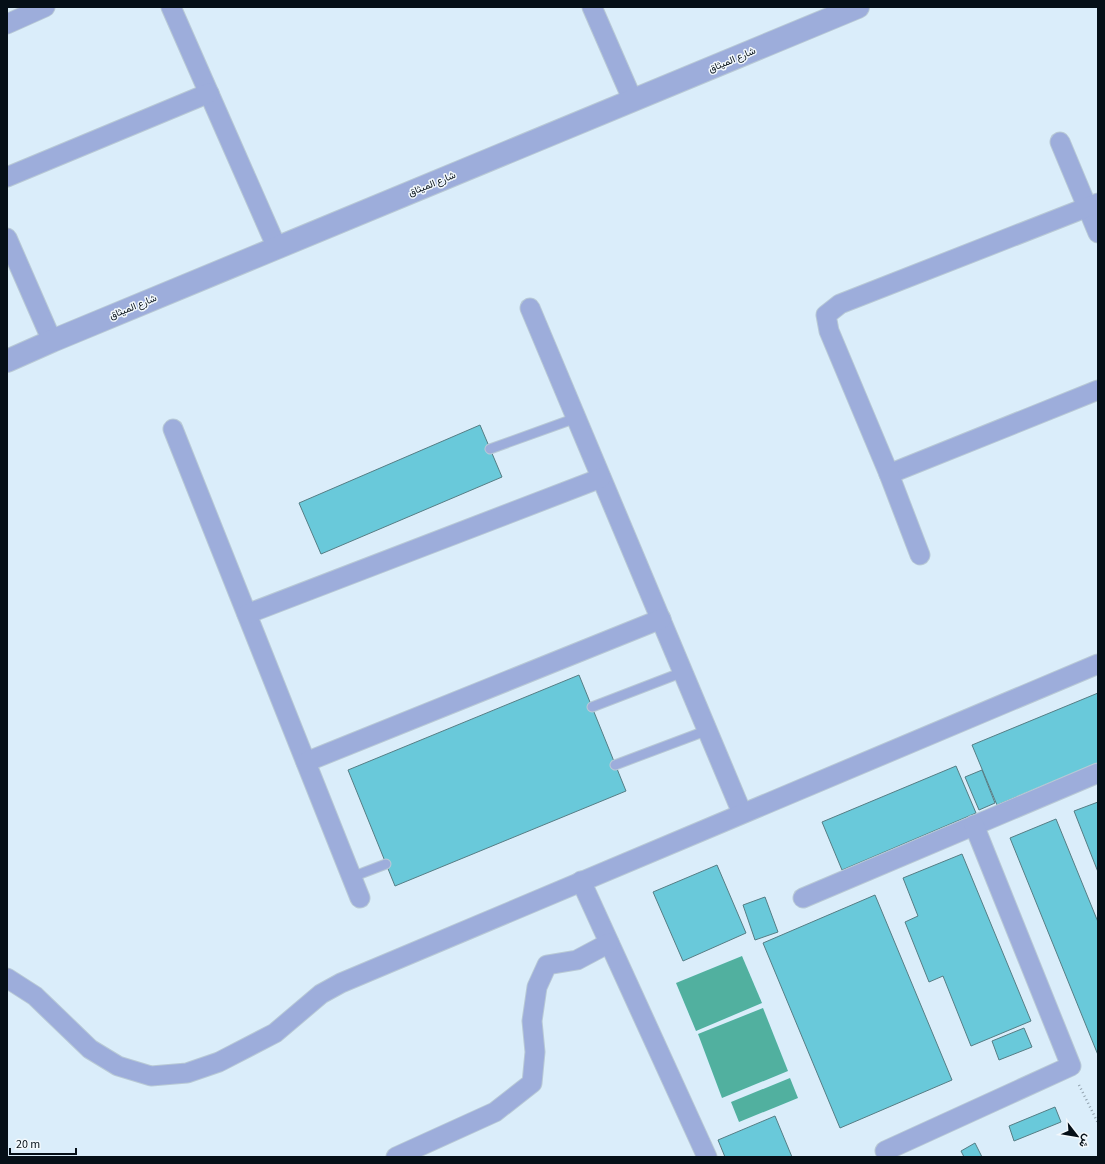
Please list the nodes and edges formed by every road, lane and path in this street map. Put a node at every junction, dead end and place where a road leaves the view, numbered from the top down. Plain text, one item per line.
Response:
1 (45, 7) edge
2 (171, 7) edge
3 (592, 7) edge
4 (858, 7) edge
5 (7, 24) edge
6 (209, 93) junction
7 (633, 101) junction
8 (1060, 142) dead end
9 (7, 176) edge
10 (1093, 206) edge
11 (1098, 233) edge
12 (8, 242) edge
13 (277, 248) junction
14 (530, 308) dead end
15 (52, 341) junction
16 (7, 361) edge
17 (1098, 390) edge
18 (576, 418) junction
19 (173, 429) dead end
20 (490, 449) dead end
21 (889, 474) junction
22 (602, 478) junction
23 (920, 555) dead end
24 (247, 614) junction
25 (661, 619) junction
26 (1098, 664) edge
27 (683, 672) junction
28 (592, 707) dead end
29 (708, 730) junction
30 (306, 762) junction
31 (615, 765) dead end
32 (1098, 773) edge
33 (742, 813) junction
34 (974, 825) junction
35 (386, 864) dead end
36 (352, 877) junction
37 (581, 881) junction
38 (360, 898) dead end
39 (803, 898) dead end
40 (609, 943) junction
41 (7, 978) edge
42 (1071, 1066) junction
43 (1098, 1124) edge
44 (885, 1151) dead end
45 (396, 1157) edge
46 (707, 1157) edge

1 - 5 street
2 - 6 street
3 - 7 street
4 - 7 street, شارع الميثاق
6 - 9 street
6 - 13 street
7 - 13 street, شارع الميثاق
8 - 10 street
10 - 11 street
10 - 21 street
12 - 15 street
13 - 15 street, شارع الميثاق
14 - 18 street
15 - 16 street, شارع الميثاق
17 - 21 street
18 - 20 lane
18 - 22 street
19 - 24 street
21 - 23 street
22 - 24 street
22 - 25 street
24 - 30 street
25 - 27 street
25 - 30 street
26 - 33 street
27 - 28 lane
27 - 29 street
29 - 31 lane
29 - 33 street
30 - 36 street
32 - 34 street
33 - 37 street
34 - 39 street
34 - 42 street
35 - 36 lane
36 - 38 street
37 - 40 street
37 - 41 street
40 - 45 street
40 - 46 street
42 - 43 path
42 - 44 street

